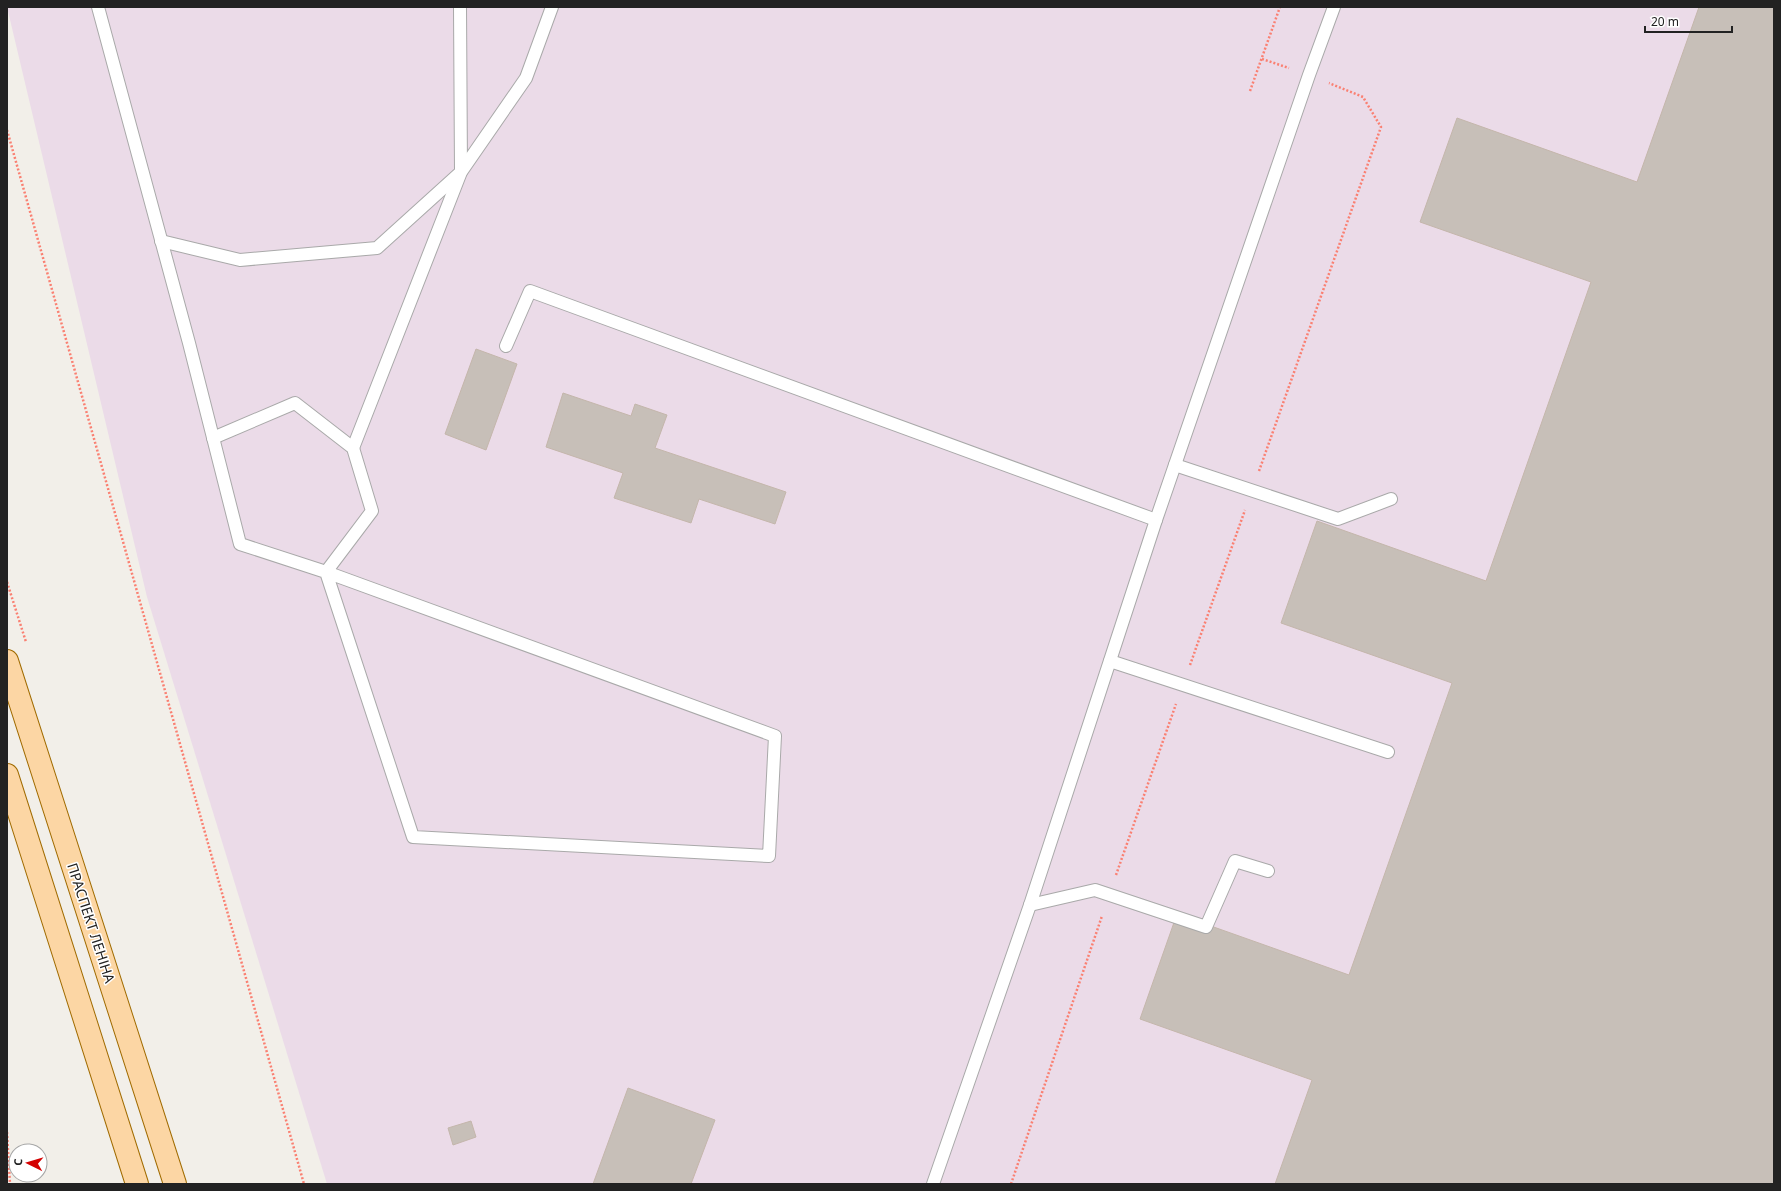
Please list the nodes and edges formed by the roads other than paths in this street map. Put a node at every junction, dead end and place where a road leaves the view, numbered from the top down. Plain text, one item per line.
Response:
1 (98, 7) edge
2 (460, 7) edge
3 (552, 7) edge
4 (1334, 7) edge
5 (461, 172) junction
6 (162, 241) junction
7 (506, 346) dead end
8 (213, 438) junction
9 (353, 448) junction
10 (1175, 465) junction
11 (1391, 499) dead end
12 (1156, 520) junction
13 (326, 572) junction
14 (7, 661) edge
15 (1110, 662) junction
16 (1388, 752) dead end
17 (7, 775) edge
18 (1268, 871) dead end
19 (1030, 905) junction
20 (137, 1184) edge
21 (175, 1184) edge
22 (933, 1184) edge

1 - 6 lane
2 - 5 lane
3 - 5 lane
4 - 10 lane
5 - 6 lane
5 - 9 lane
6 - 8 lane
7 - 12 lane
8 - 9 lane
8 - 13 lane
9 - 13 lane
10 - 11 lane
10 - 12 lane
12 - 15 lane
13 - 13 lane
14 - 21 main road, ПРАСПЕКТ ЛЕНІНА
15 - 16 lane
15 - 19 lane
17 - 20 main road
18 - 19 lane
19 - 22 lane

